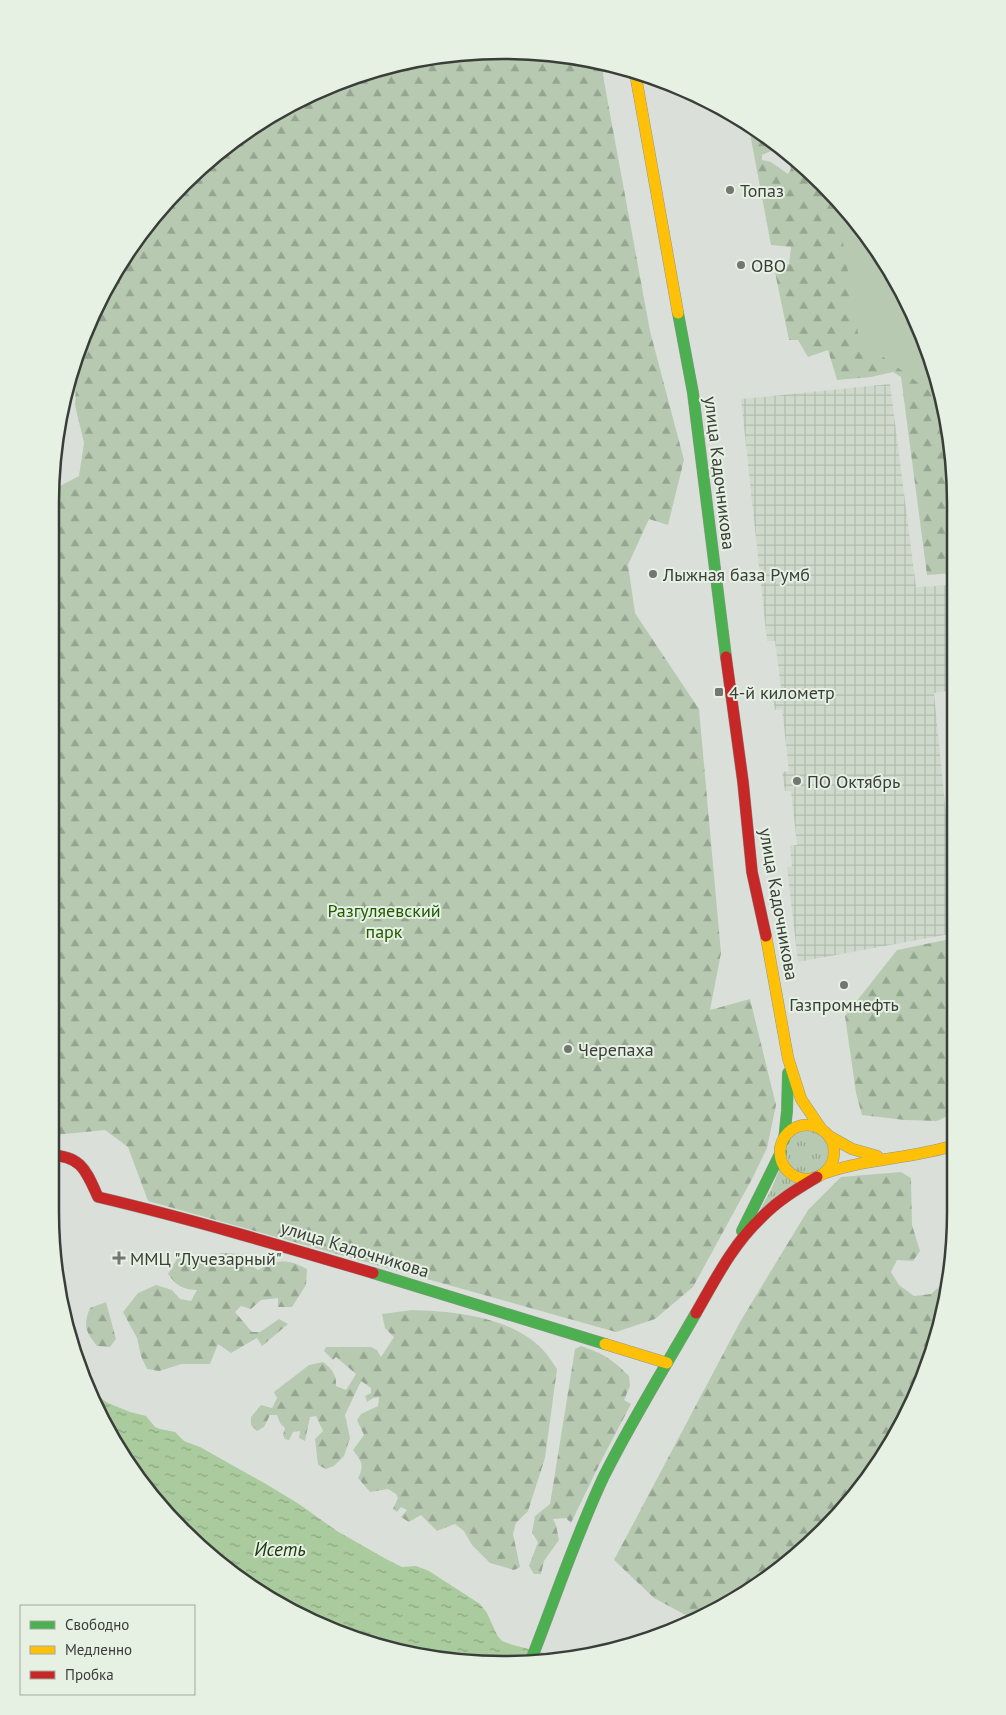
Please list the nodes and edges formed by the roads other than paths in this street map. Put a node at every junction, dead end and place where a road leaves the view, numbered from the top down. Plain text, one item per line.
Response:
1 (636, 79) edge
2 (788, 1058) junction
3 (825, 1132) junction
4 (784, 1140) junction
5 (947, 1147) edge
6 (781, 1152) junction
7 (59, 1155) edge
8 (892, 1157) junction
9 (820, 1176) junction
10 (731, 1253) junction
11 (666, 1363) junction
12 (533, 1655) edge

1 - 2 main road, улица Кадочникова
2 - 3 main road
2 - 4 main road
3 - 4 main road
3 - 8 main road
3 - 9 main road
4 - 6 main road
5 - 8 main road
6 - 9 main road
6 - 10 main road
7 - 11 main road, улица Кадочникова
8 - 9 main road
9 - 10 main road
10 - 11 main road
11 - 12 main road

